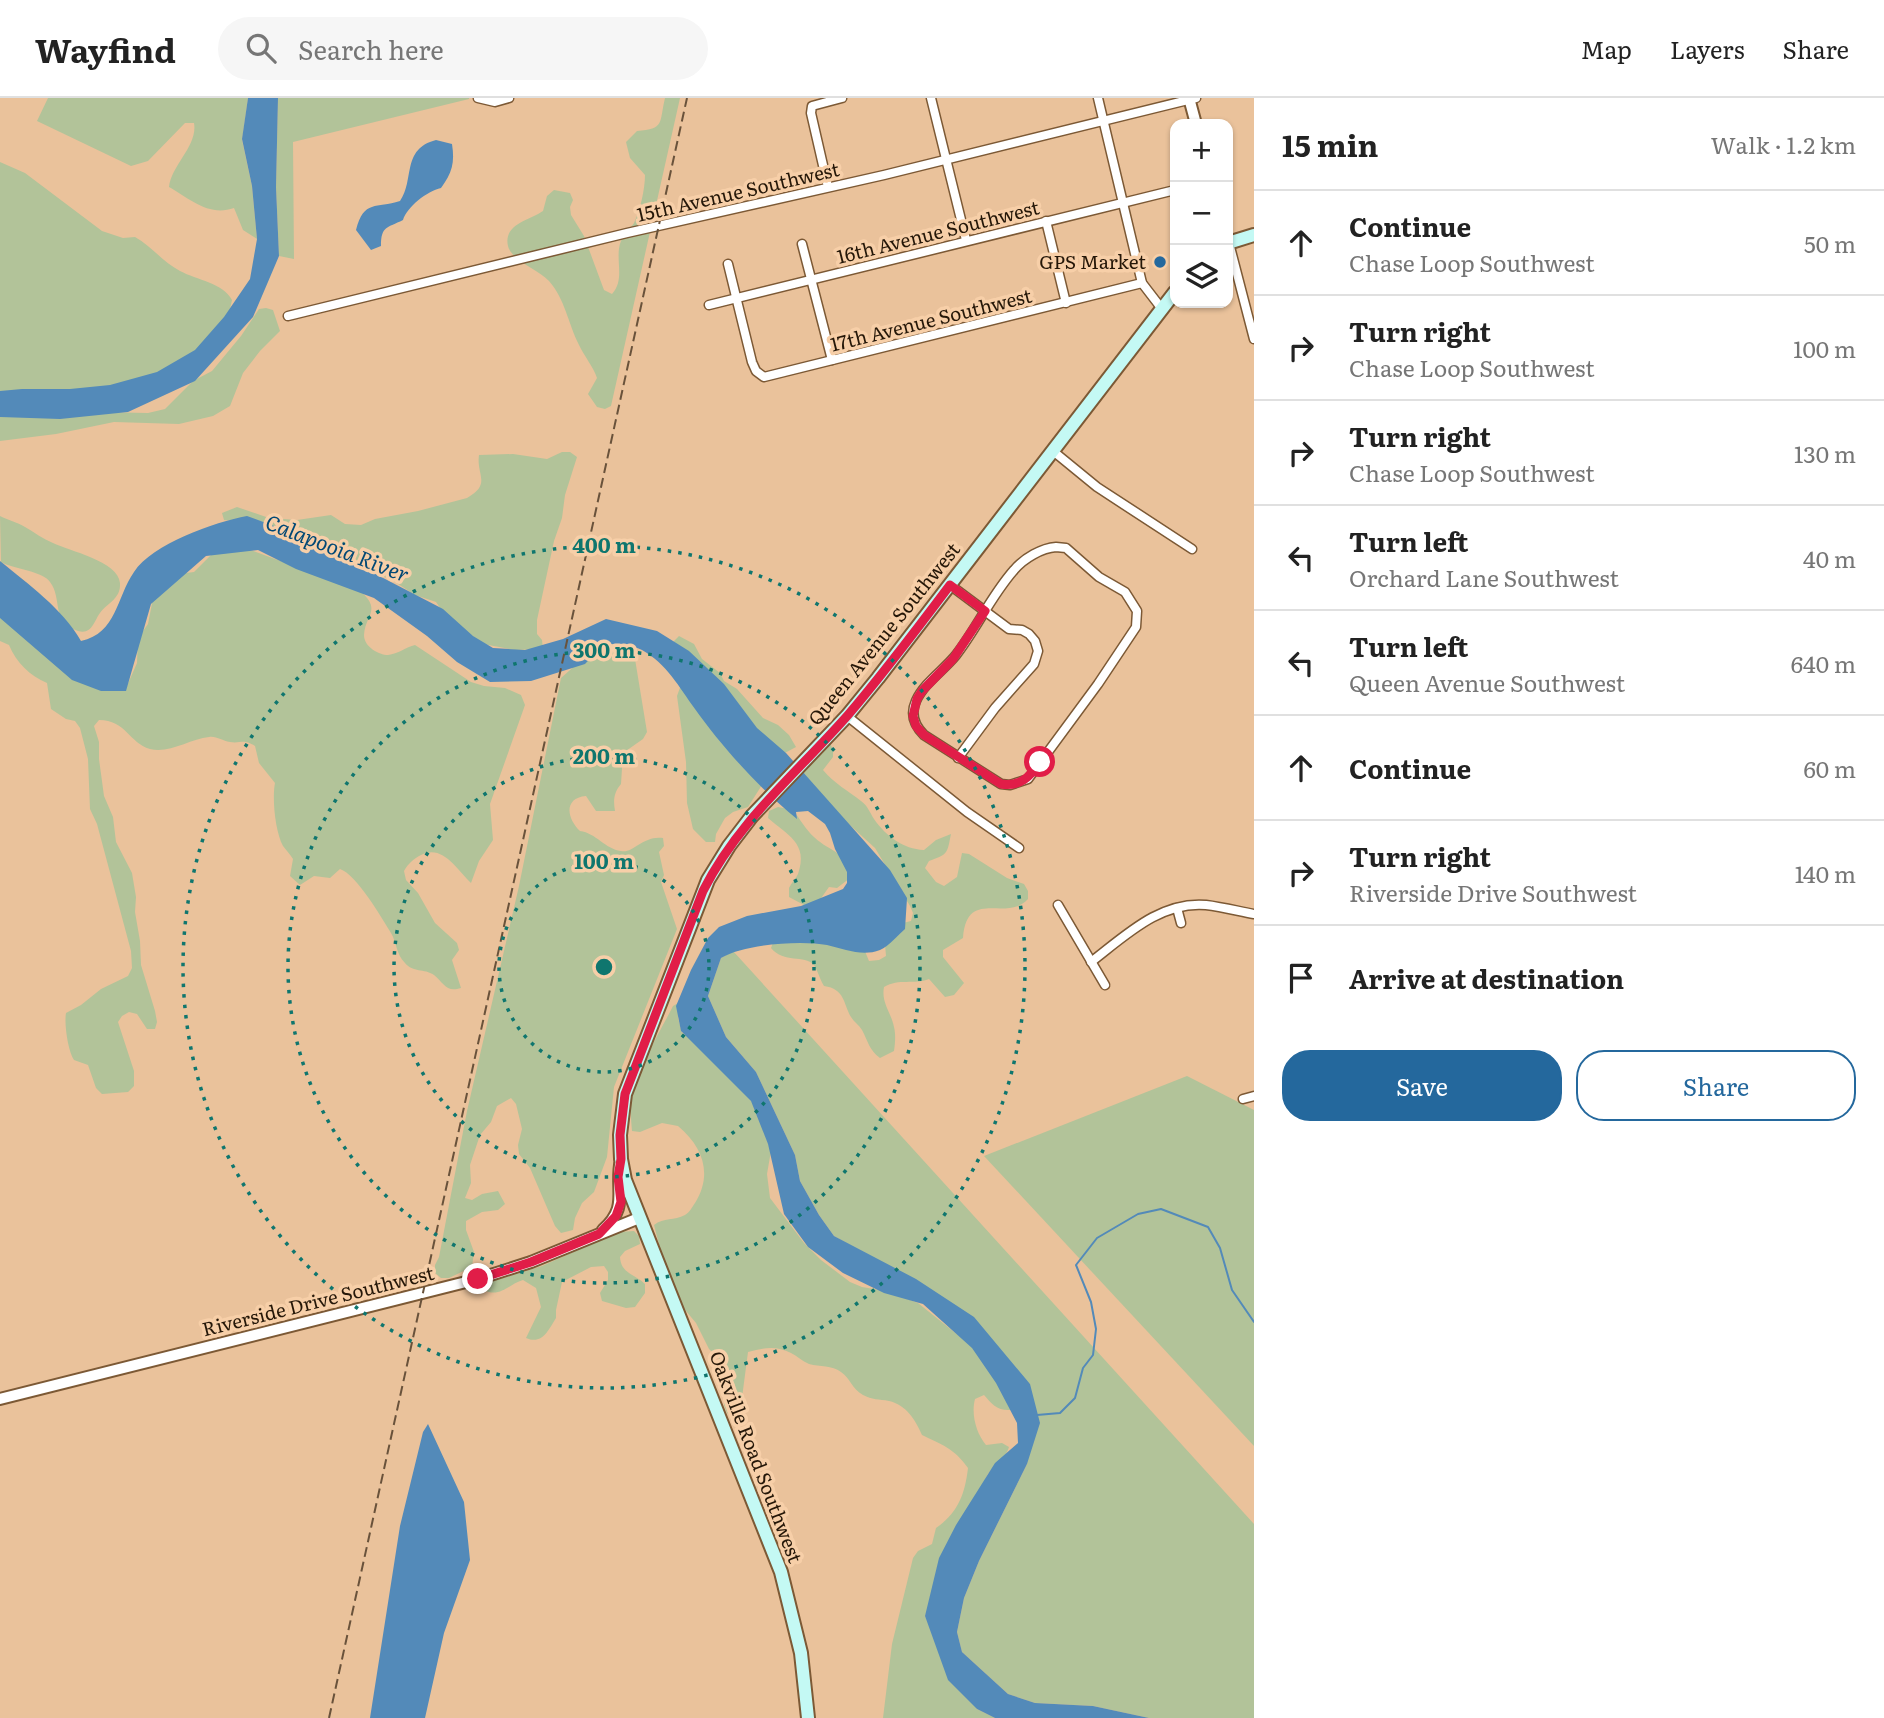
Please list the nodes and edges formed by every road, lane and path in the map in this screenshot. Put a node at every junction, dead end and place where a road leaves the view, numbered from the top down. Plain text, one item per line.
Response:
1 (478, 98) edge
2 (509, 98) edge
3 (842, 98) edge
4 (931, 98) edge
5 (1098, 98) edge
6 (1192, 99) edge
7 (1195, 119) edge
8 (1105, 120) junction
9 (945, 159) junction
10 (828, 187) junction
11 (1170, 191) edge
12 (1123, 203) junction
13 (1046, 221) junction
14 (1254, 235) edge
15 (966, 240) junction
16 (1233, 241) edge
17 (802, 244) dead end
18 (1229, 245) edge
19 (728, 264) dead end
20 (812, 280) junction
21 (1142, 283) junction
22 (1170, 298) edge
23 (738, 299) junction
24 (1066, 303) junction
25 (709, 305) dead end
26 (1161, 309) junction
27 (288, 316) dead end
28 (1254, 340) edge
29 (832, 360) junction
30 (1053, 451) junction
31 (1192, 550) dead end
32 (950, 585) junction
33 (985, 611) junction
34 (847, 716) junction
35 (958, 758) junction
36 (1018, 848) dead end
37 (1058, 905) dead end
38 (1177, 908) junction
39 (1254, 914) edge
40 (1181, 923) dead end
41 (1091, 962) junction
42 (1105, 985) dead end
43 (1254, 1096) edge
44 (1243, 1098) dead end
45 (621, 1159) junction
46 (639, 1218) junction
47 (599, 1234) junction
48 (0, 1399) edge
49 (808, 1718) edge

1 - 2 street
3 - 10 street
4 - 9 street
5 - 8 street
6 - 7 street
6 - 8 street, 15th Avenue Southwest
8 - 9 street, 15th Avenue Southwest
8 - 12 street
9 - 10 street, 15th Avenue Southwest
9 - 15 street
10 - 27 street, 15th Avenue Southwest
11 - 12 street, 16th Avenue Southwest
12 - 13 street, 16th Avenue Southwest
12 - 21 street
13 - 15 street, 16th Avenue Southwest
13 - 24 street
14 - 16 main road
15 - 20 street, 16th Avenue Southwest
17 - 20 street
18 - 28 street
19 - 23 street
20 - 23 street, 16th Avenue Southwest
20 - 29 street
21 - 24 street, 17th Avenue Southwest
21 - 26 street
22 - 26 main road, Queen Avenue Southwest
23 - 25 street, 16th Avenue Southwest
23 - 29 street, 17th Avenue Southwest
24 - 29 street, 17th Avenue Southwest
26 - 30 main road, Queen Avenue Southwest
30 - 31 street
30 - 32 main road, Queen Avenue Southwest
32 - 33 street
32 - 34 main road, Queen Avenue Southwest
33 - 35 street
33 - 35 street
33 - 35 street
34 - 36 street
34 - 45 main road, Queen Avenue Southwest
37 - 41 street
38 - 39 street
38 - 40 street
38 - 41 street
41 - 42 street
43 - 44 street
45 - 46 main road, Queen Avenue Southwest
45 - 47 street
46 - 47 street, Riverside Drive Southwest
46 - 49 main road, Oakville Road Southwest
47 - 48 street, Riverside Drive Southwest

